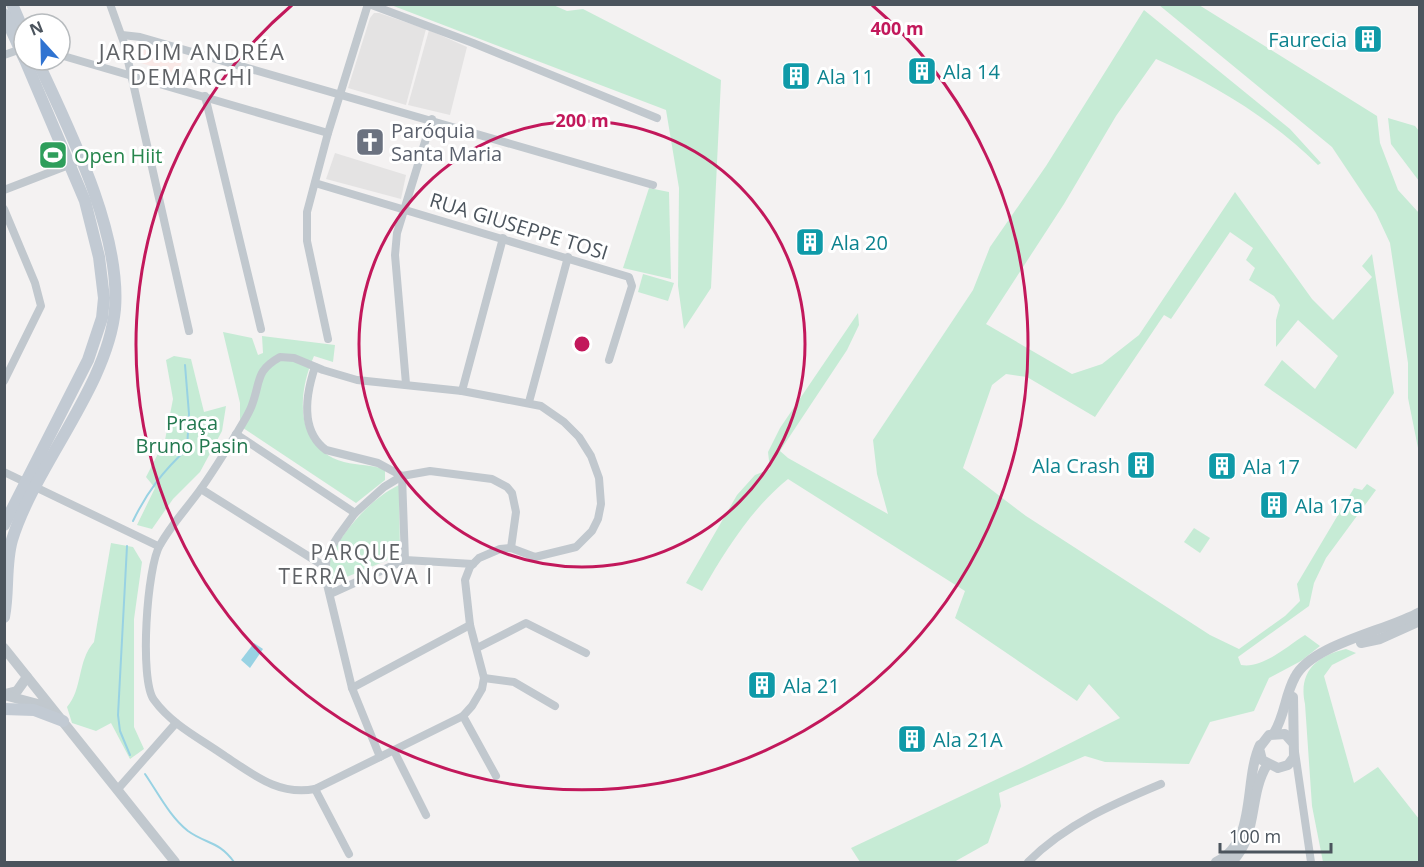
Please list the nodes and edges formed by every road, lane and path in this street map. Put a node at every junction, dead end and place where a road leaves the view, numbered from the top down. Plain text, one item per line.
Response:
1 (110, 4) edge
2 (368, 4) edge
3 (4, 14) edge
4 (12, 31) edge
5 (122, 35) junction
6 (72, 58) edge
7 (32, 72) edge
8 (42, 72) edge
9 (130, 74) junction
10 (340, 94) junction
11 (205, 96) junction
12 (657, 118) dead end
13 (432, 119) junction
14 (327, 133) junction
15 (76, 162) junction
16 (315, 183) junction
17 (653, 185) dead end
18 (4, 190) edge
19 (405, 208) junction
20 (4, 209) edge
21 (503, 238) junction
22 (568, 257) junction
23 (261, 329) dead end
24 (189, 330) dead end
25 (328, 339) dead end
26 (609, 360) dead end
27 (315, 367) junction
28 (4, 381) edge
29 (406, 384) junction
30 (462, 391) junction
31 (529, 402) junction
32 (236, 434) junction
33 (4, 472) edge
34 (402, 476) junction
35 (30, 485) junction
36 (201, 489) junction
37 (355, 513) junction
38 (4, 525) edge
39 (158, 546) junction
40 (511, 548) junction
41 (405, 560) junction
42 (473, 564) junction
43 (324, 566) junction
44 (330, 594) junction
45 (1419, 612) edge
46 (4, 617) edge
47 (1419, 621) edge
48 (470, 625) junction
49 (1349, 642) junction
50 (4, 648) edge
51 (477, 648) junction
52 (586, 653) dead end
53 (27, 677) junction
54 (484, 678) junction
55 (1294, 678) junction
56 (352, 688) junction
57 (4, 694) edge
58 (555, 706) dead end
59 (50, 707) junction
60 (4, 709) edge
61 (463, 716) junction
62 (63, 721) junction
63 (176, 723) junction
64 (1274, 733) junction
65 (1261, 742) junction
66 (1294, 747) junction
67 (394, 751) junction
68 (380, 757) junction
69 (1267, 765) junction
70 (1283, 767) junction
71 (496, 776) dead end
72 (1161, 784) dead end
73 (117, 789) junction
74 (315, 789) junction
75 (1301, 805) junction
76 (426, 815) dead end
77 (349, 854) dead end
78 (175, 862) edge
79 (1028, 862) edge
80 (1216, 862) edge
81 (1232, 862) edge
82 (1311, 862) edge

1 - 5 street
2 - 10 street
2 - 12 street
3 - 4 main road
5 - 9 street
5 - 10 street
6 - 9 street
7 - 15 main road
8 - 15 main road
9 - 11 street
9 - 24 street
10 - 13 street
10 - 14 street
11 - 14 street
11 - 23 street
13 - 17 street
13 - 19 street
14 - 16 street
15 - 18 street
15 - 35 main road
16 - 19 street, RUA GIUSEPPE TOSI
16 - 25 street
19 - 21 street, RUA GIUSEPPE TOSI
19 - 29 street
20 - 28 street
21 - 22 street, RUA GIUSEPPE TOSI
21 - 30 street
22 - 26 street, RUA GIUSEPPE TOSI
22 - 31 street
27 - 29 street
27 - 32 street
27 - 34 street
29 - 30 street
30 - 31 street
31 - 40 street
32 - 36 street
32 - 37 street
33 - 35 street
34 - 37 street
34 - 40 street
34 - 41 street
35 - 38 main road
35 - 39 street
35 - 46 main road
36 - 39 street
36 - 43 street
37 - 43 street
39 - 63 street
40 - 42 street
41 - 42 street
41 - 44 street
42 - 48 street
43 - 44 street
44 - 56 street
45 - 49 street
47 - 49 street
48 - 51 street
48 - 56 street
49 - 55 street
50 - 53 street
51 - 52 street
51 - 54 street
53 - 57 street
53 - 59 street
54 - 58 street
54 - 61 street
55 - 64 street
55 - 66 street
56 - 68 street
57 - 59 street
59 - 62 street
60 - 62 main road
61 - 67 street
61 - 71 street
62 - 73 street
63 - 73 street
63 - 74 street
64 - 65 street
64 - 66 street
65 - 69 street
65 - 80 street
66 - 70 street
66 - 75 street
67 - 68 street
67 - 76 street
68 - 74 street
69 - 70 street
69 - 81 street
70 - 75 street
72 - 79 street
73 - 78 street
74 - 77 street
75 - 82 street

